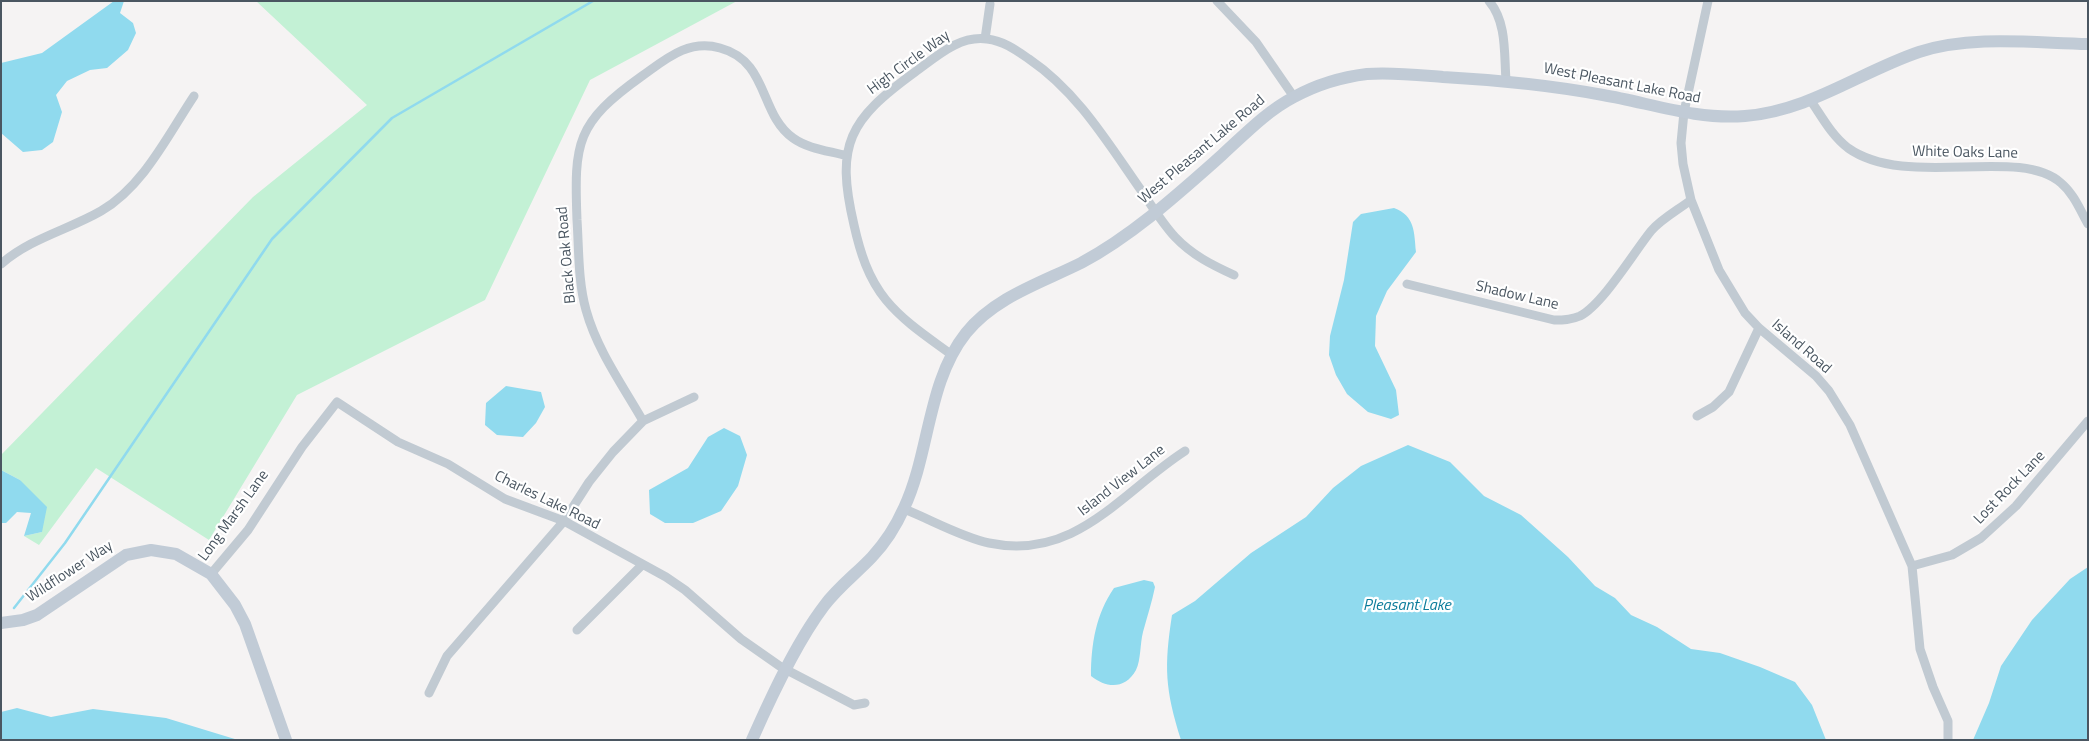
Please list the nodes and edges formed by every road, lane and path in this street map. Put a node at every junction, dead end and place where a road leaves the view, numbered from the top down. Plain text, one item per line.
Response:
1 (1217, 1) edge
2 (1489, 1) edge
3 (1708, 1) edge
4 (990, 4) dead end
5 (985, 39) junction
6 (2088, 44) edge
7 (1506, 80) junction
8 (194, 96) dead end
9 (1294, 97) junction
10 (1811, 101) junction
11 (1684, 112) junction
12 (847, 156) junction
13 (1690, 200) junction
14 (1155, 212) junction
15 (2088, 224) edge
16 (1, 264) edge
17 (1234, 275) dead end
18 (1407, 284) dead end
19 (1759, 328) junction
20 (952, 355) junction
21 (694, 397) dead end
22 (337, 402) joint
23 (1697, 416) dead end
24 (643, 421) junction
25 (2088, 422) edge
26 (1185, 451) dead end
27 (904, 508) junction
28 (564, 521) junction
29 (642, 565) junction
30 (1912, 566) junction
31 (211, 574) junction
32 (1, 623) edge
33 (577, 630) dead end
34 (787, 670) junction
35 (429, 693) dead end
36 (865, 703) dead end
37 (286, 740) edge
38 (752, 740) edge
39 (1948, 740) edge

1 - 9 street
2 - 7 street
3 - 11 street, Island Road
4 - 5 street
5 - 12 street, High Circle Way
5 - 14 street, High Circle Way
6 - 10 street, West Pleasant Lake Road
7 - 9 street, West Pleasant Lake Road
7 - 11 street, West Pleasant Lake Road
8 - 16 street
9 - 14 street, West Pleasant Lake Road
10 - 11 street, West Pleasant Lake Road
10 - 15 street, White Oaks Lane
11 - 13 street, Island Road
12 - 20 street, High Circle Way
12 - 24 street, Black Oak Road
13 - 18 street, Shadow Lane
13 - 19 street, Island Road
14 - 17 street, High Circle Way
14 - 20 street, West Pleasant Lake Road
19 - 23 street
19 - 30 street, Island Road
20 - 27 street, West Pleasant Lake Road
21 - 24 street
22 - 28 street, Charles Lake Road
22 - 31 street, Long Marsh Lane
24 - 28 street
25 - 30 street, Lost Rock Lane
26 - 27 street, Island View Lane
27 - 34 street, West Pleasant Lake Road
28 - 29 street, Charles Lake Road
28 - 35 street
29 - 33 street
29 - 34 street, Charles Lake Road
30 - 39 street, Island Road
31 - 32 street, Wildflower Way
31 - 37 street, Long Marsh Lane
34 - 36 street, Charles Lake Road
34 - 38 street, West Pleasant Lake Road

